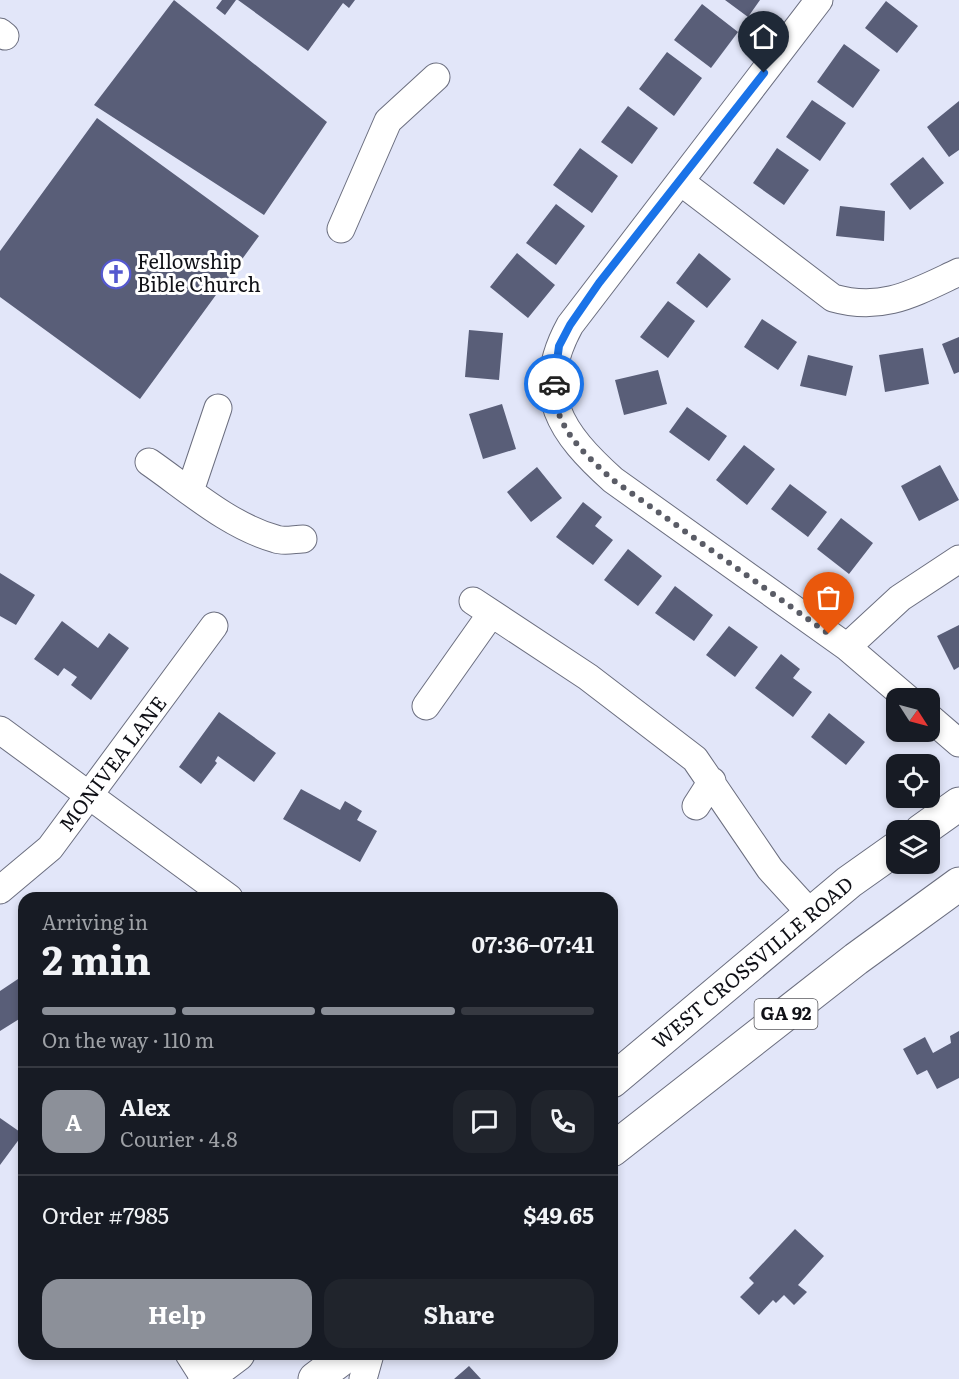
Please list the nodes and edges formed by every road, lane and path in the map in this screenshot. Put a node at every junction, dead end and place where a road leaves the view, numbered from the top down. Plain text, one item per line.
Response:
1 (819, 0) edge
2 (436, 76) dead end
3 (681, 182) junction
4 (341, 229) dead end
5 (959, 272) edge
6 (218, 408) dead end
7 (149, 462) dead end
8 (190, 491) junction
9 (303, 539) dead end
10 (959, 559) edge
11 (214, 626) dead end
12 (847, 647) junction
13 (895, 688) edge
14 (426, 706) dead end
15 (940, 727) edge
16 (0, 730) edge
17 (959, 743) edge
18 (712, 781) junction
19 (90, 797) junction
20 (959, 804) edge
21 (696, 806) dead end
22 (936, 820) edge
23 (886, 856) edge
24 (959, 884) edge
25 (0, 890) edge
26 (221, 892) edge
27 (812, 915) junction
28 (618, 1076) edge
29 (618, 1143) edge
30 (193, 1360) edge
31 (230, 1360) edge
32 (340, 1360) edge
33 (368, 1360) edge
34 (205, 1379) edge
35 (315, 1379) edge
36 (363, 1379) edge

1 - 3 street
2 - 4 street
3 - 5 street
3 - 12 street
6 - 8 street
7 - 8 street
8 - 9 street
10 - 12 street
11 - 19 street, MONIVEA LANE
12 - 13 street
14 - 18 street
15 - 17 street
16 - 19 street
18 - 21 street
18 - 27 street
19 - 25 street, MONIVEA LANE
19 - 26 street
20 - 22 main road
23 - 27 main road, WEST CROSSVILLE ROAD / GA 92
24 - 29 main road, GA 92
27 - 28 main road, WEST CROSSVILLE ROAD / GA 92
30 - 34 street
31 - 34 main road
32 - 35 main road
33 - 36 street

